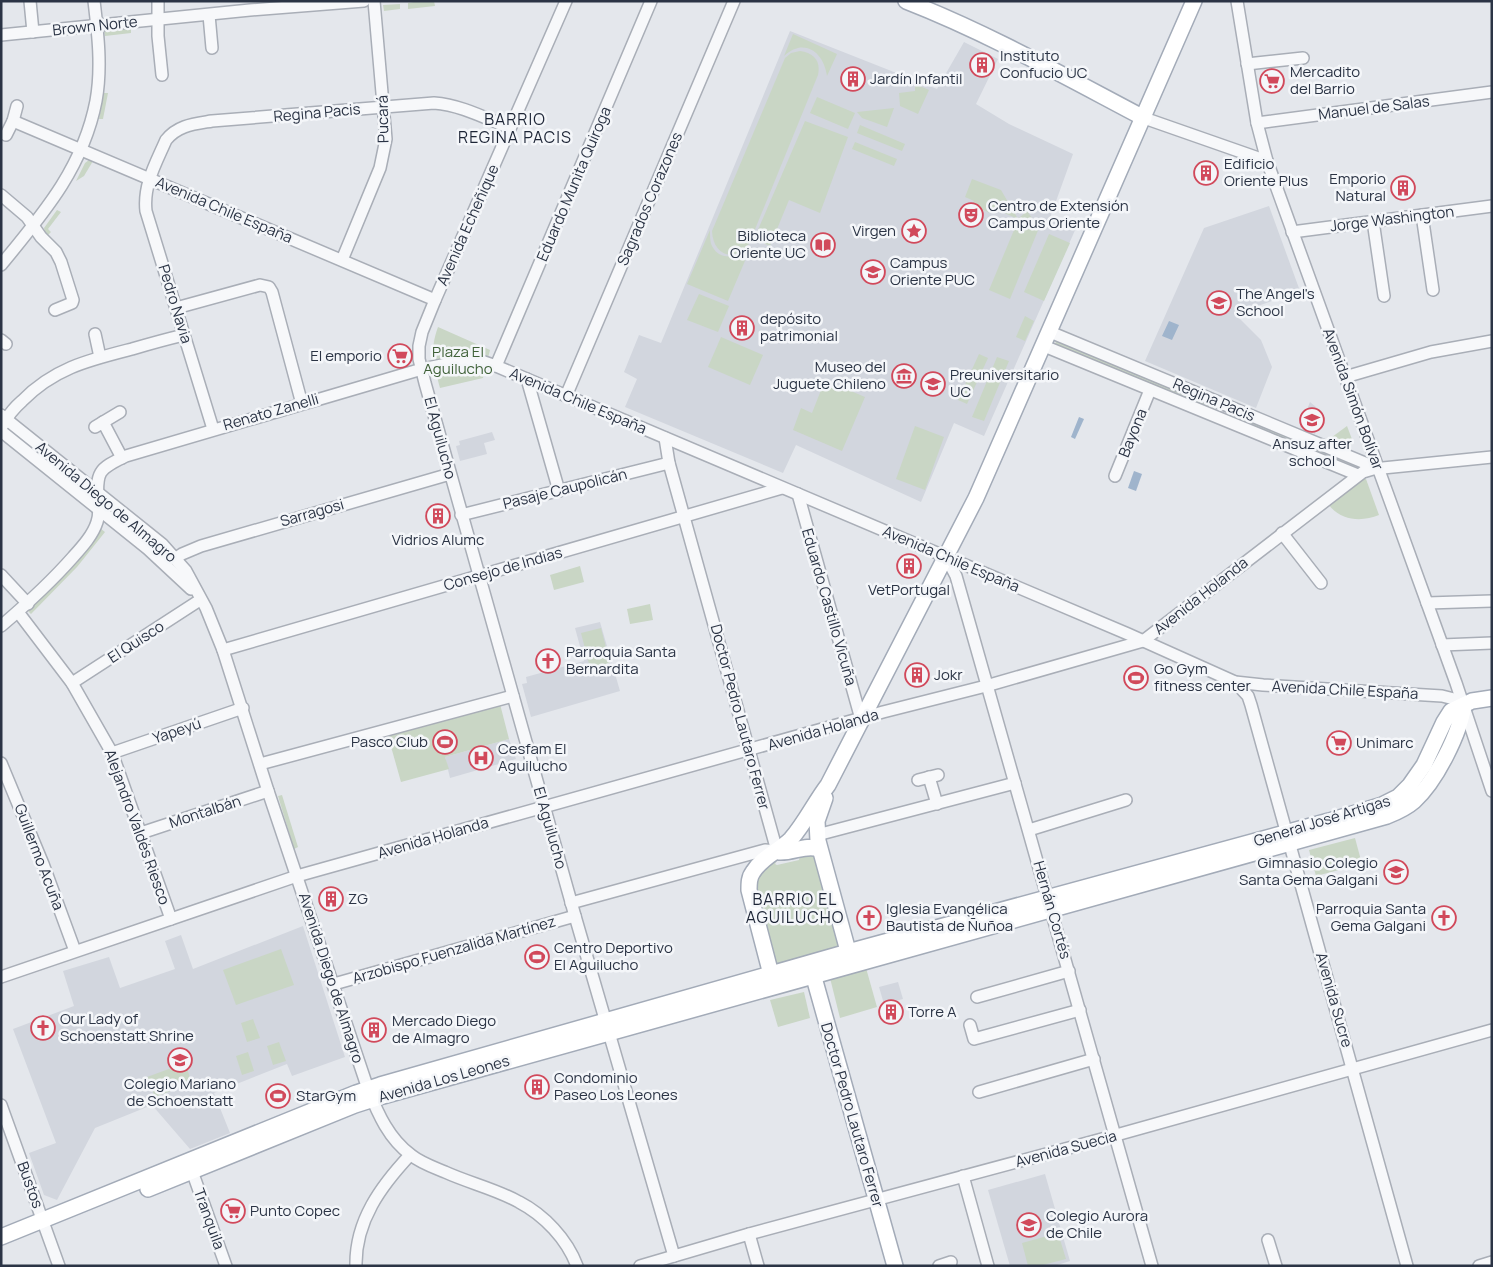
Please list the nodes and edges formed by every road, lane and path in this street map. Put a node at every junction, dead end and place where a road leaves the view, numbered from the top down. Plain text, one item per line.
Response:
1 (30, 1) edge
2 (89, 1) edge
3 (94, 1) edge
4 (158, 1) edge
5 (364, 1) edge
6 (374, 1) edge
7 (566, 1) edge
8 (651, 1) edge
9 (734, 1) edge
10 (906, 1) edge
11 (1194, 1) edge
12 (1237, 1) edge
13 (250, 6) edge
14 (208, 15) junction
15 (158, 19) junction
16 (94, 26) junction
17 (33, 32) junction
18 (1, 35) edge
19 (212, 48) dead end
20 (1303, 58) dead end
21 (1247, 64) junction
22 (162, 75) dead end
23 (1492, 92) edge
24 (17, 106) dead end
25 (384, 107) junction
26 (1144, 118) junction
27 (13, 121) junction
28 (1257, 123) junction
29 (510, 128) junction
30 (6, 135) dead end
31 (82, 145) junction
32 (1266, 162) junction
33 (150, 179) junction
34 (1, 195) edge
35 (1492, 206) edge
36 (1422, 215) junction
37 (1373, 221) junction
38 (34, 226) junction
39 (1292, 232) junction
40 (342, 260) junction
41 (1, 265) edge
42 (1433, 290) dead end
43 (1384, 296) dead end
44 (435, 300) junction
45 (176, 308) junction
46 (55, 310) dead end
47 (95, 334) dead end
48 (184, 335) junction
49 (1047, 339) junction
50 (1492, 341) edge
51 (100, 357) junction
52 (496, 366) junction
53 (422, 369) junction
54 (1345, 377) junction
55 (526, 379) junction
56 (1150, 390) junction
57 (566, 396) junction
58 (1210, 398) junction
59 (302, 404) junction
60 (120, 412) dead end
61 (1204, 412) junction
62 (2, 423) edge
63 (213, 429) junction
64 (1287, 431) junction
65 (665, 438) junction
66 (1281, 443) junction
67 (1492, 457) edge
68 (122, 458) junction
69 (669, 463) junction
70 (1379, 469) junction
71 (99, 474) junction
72 (450, 474) junction
73 (1358, 475) junction
74 (1115, 476) dead end
75 (80, 478) junction
76 (782, 488) junction
77 (559, 491) junction
78 (97, 492) junction
79 (798, 494) junction
80 (98, 508) junction
81 (461, 516) junction
82 (684, 517) junction
83 (1282, 533) junction
84 (946, 557) junction
85 (176, 558) junction
86 (1, 575) edge
87 (479, 576) junction
88 (1321, 583) dead end
89 (200, 599) junction
90 (1492, 600) edge
91 (28, 604) junction
92 (1428, 607) junction
93 (1492, 607) edge
94 (18, 612) junction
95 (1, 626) edge
96 (1143, 641) junction
97 (1492, 643) edge
98 (1442, 645) junction
99 (224, 650) junction
100 (1235, 682) junction
101 (72, 683) junction
102 (1263, 685) junction
103 (986, 686) junction
104 (513, 696) junction
105 (1492, 698) edge
106 (1252, 705) junction
107 (1464, 705) junction
108 (243, 708) junction
109 (861, 719) junction
110 (750, 751) junction
111 (112, 753) junction
112 (1, 763) edge
113 (260, 764) junction
114 (928, 777) dead end
115 (1016, 783) junction
116 (828, 785) junction
117 (268, 791) junction
118 (1492, 791) edge
119 (1126, 800) dead end
120 (937, 804) junction
121 (544, 807) junction
122 (1029, 830) junction
123 (141, 833) junction
124 (1288, 838) junction
125 (818, 842) junction
126 (778, 851) junction
127 (297, 876) junction
128 (571, 903) junction
129 (1049, 903) junction
130 (575, 916) junction
131 (171, 919) junction
132 (75, 951) junction
133 (850, 958) junction
134 (812, 969) junction
135 (1069, 971) junction
136 (1, 977) edge
137 (772, 980) junction
138 (334, 984) junction
139 (977, 997) dead end
140 (1080, 1010) junction
141 (970, 1025) dead end
142 (607, 1027) junction
143 (1492, 1030) edge
144 (1094, 1059) junction
145 (1353, 1069) junction
146 (979, 1092) dead end
147 (370, 1094) junction
148 (1, 1105) edge
149 (1116, 1135) junction
150 (410, 1155) junction
151 (192, 1171) junction
152 (963, 1176) junction
153 (876, 1200) junction
154 (44, 1225) junction
155 (749, 1234) junction
156 (1, 1237) edge
157 (1268, 1240) dead end
158 (1, 1248) edge
159 (674, 1256) junction
160 (951, 1262) dead end
161 (1492, 1262) edge
162 (59, 1266) edge
163 (226, 1266) edge
164 (356, 1266) edge
165 (577, 1266) edge
166 (640, 1266) edge
167 (758, 1266) edge
168 (895, 1266) edge
169 (939, 1266) edge
170 (988, 1266) edge
171 (1152, 1266) edge
172 (1276, 1266) edge
173 (1407, 1266) edge
174 (1479, 1266) edge

1 - 17 street, Brown Norte
2 - 16 street
3 - 16 street
4 - 15 street, Brown Norte
5 - 13 street, Brown Norte
6 - 25 street, Pucará
7 - 29 street, Avenida Echeñique
8 - 52 street, Eduardo Munita Quiroga
9 - 57 street, Sagrados Corazones
10 - 26 main road
11 - 26 main road
12 - 21 street, Avenida Simón Bolívar
13 - 14 street, Brown Norte
14 - 15 street, Brown Norte
14 - 19 street
15 - 16 street, Brown Norte
15 - 22 street, Brown Norte
16 - 17 street, Brown Norte
16 - 31 street
17 - 18 street, Brown Norte
20 - 21 street
21 - 28 street, Avenida Simón Bolívar
23 - 28 street, Manuel de Salas
24 - 27 street
25 - 29 street, Regina Pacis
25 - 33 street, Regina Pacis
25 - 40 street, Pucará
26 - 32 street
26 - 49 main road
27 - 30 street
27 - 31 street, Avenida Chile España
28 - 32 street, Avenida Simón Bolívar
29 - 44 street, Avenida Echeñique
31 - 33 street, Avenida Chile España
31 - 38 street
32 - 39 street, Avenida Simón Bolívar
33 - 40 street, Avenida Chile España
33 - 45 street, Pedro Navia
34 - 38 street
35 - 36 street, Jorge Washington
36 - 37 street, Jorge Washington
36 - 42 street
37 - 39 street, Jorge Washington
37 - 43 street
38 - 41 street
38 - 46 street
39 - 54 street, Avenida Simón Bolívar
40 - 44 street, Avenida Chile España
44 - 53 street, Avenida Echeñique
45 - 48 street, Pedro Navia
45 - 59 street
47 - 51 street
48 - 51 street
48 - 63 street, Pedro Navia
49 - 56 street, Regina Pacis
49 - 58 street, Regina Pacis
49 - 84 main road
50 - 54 street
51 - 62 street
52 - 53 street, Avenida Chile España
52 - 55 street, Avenida Chile España
53 - 59 street, Renato Zanelli
53 - 72 street, El Aguilucho
54 - 70 street, Avenida Simón Bolívar
55 - 57 street, Avenida Chile España
55 - 77 street
56 - 61 street, Regina Pacis
56 - 74 street, Bayona
57 - 65 street, Avenida Chile España
58 - 61 street
58 - 64 street, Regina Pacis
59 - 63 street, Renato Zanelli
60 - 68 street
61 - 66 street, Regina Pacis
62 - 75 street, Avenida Diego de Almagro
62 - 80 street, Avenida Diego de Almagro
63 - 68 street, Renato Zanelli
64 - 66 street
64 - 70 street, Regina Pacis
65 - 69 street, Doctor Pedro Lautaro Ferrer
65 - 76 street, Avenida Chile España
66 - 73 street, Regina Pacis
67 - 70 street, Avenida Holanda
68 - 71 street, Renato Zanelli
69 - 77 street, Pasaje Caupolicán
69 - 82 street, Doctor Pedro Lautaro Ferrer
70 - 73 street, Avenida Holanda
70 - 92 street, Avenida Simón Bolívar
71 - 75 street
71 - 78 street
72 - 81 street, El Aguilucho
72 - 85 street, Sarragosi
73 - 83 street, Avenida Holanda
75 - 78 street, Avenida Diego de Almagro
76 - 79 street, Avenida Chile España
76 - 82 street, Consejo de Indias
77 - 81 street, Pasaje Caupolicán
78 - 80 street
78 - 85 street, Avenida Diego de Almagro
79 - 84 street, Avenida Chile España
79 - 109 street, Eduardo Castillo Vicuña
80 - 89 street, Avenida Diego de Almagro
80 - 91 street
81 - 87 street, El Aguilucho
82 - 87 street, Consejo de Indias
82 - 110 street, Doctor Pedro Lautaro Ferrer
83 - 88 street
83 - 96 street, Avenida Holanda
84 - 96 street, Avenida Chile España
84 - 103 street, Hernán Cortés
84 - 109 main road
85 - 89 street, Avenida Diego de Almagro
86 - 91 street
87 - 99 street, Consejo de Indias
87 - 104 street, El Aguilucho
89 - 99 street, Avenida Diego de Almagro
89 - 101 street, El Quisco
90 - 92 street
91 - 94 street
92 - 93 street
92 - 98 street, Avenida Simón Bolívar
94 - 95 street
94 - 101 street, Alejandro Valdés Riesco
96 - 100 street, Avenida Chile España
96 - 103 street, Avenida Holanda
97 - 98 street
98 - 107 street, Avenida Simón Bolívar
99 - 108 street, Avenida Diego de Almagro
100 - 102 street, Avenida Chile España
100 - 106 street, Avenida Sucre
101 - 111 street, Alejandro Valdés Riesco
102 - 106 street
102 - 107 street, Avenida Chile España
103 - 109 street, Avenida Holanda
103 - 115 street, Hernán Cortés
104 - 113 street
104 - 121 street, El Aguilucho
105 - 107 main road
106 - 124 street, Avenida Sucre
107 - 118 street, Avenida Simón Bolívar
107 - 124 main road, General José Artigas
108 - 111 street, Yapeyú
108 - 113 street, Avenida Diego de Almagro
109 - 110 street, Avenida Holanda
109 - 116 main road
110 - 121 street, Avenida Holanda
110 - 126 street, Doctor Pedro Lautaro Ferrer
111 - 123 street, Alejandro Valdés Riesco
112 - 132 street, Guillermo Acuña
113 - 117 street, Avenida Diego de Almagro
114 - 120 street
115 - 120 street
115 - 122 street, Hernán Cortés
116 - 125 main road
116 - 126 main road
117 - 123 street, Montalbán
117 - 127 street, Avenida Diego de Almagro
119 - 122 street
120 - 125 street
121 - 127 street, Avenida Holanda
121 - 128 street, El Aguilucho
122 - 129 street, Hernán Cortés
123 - 131 street, Alejandro Valdés Riesco
124 - 129 main road, General José Artigas
124 - 145 street, Avenida Sucre
125 - 126 main road
125 - 133 main road
126 - 128 street, Arzobispo Fuenzalida Martínez
126 - 137 main road
127 - 131 street, Avenida Holanda
127 - 138 street, Avenida Diego de Almagro
128 - 130 street, El Aguilucho
129 - 133 main road, General José Artigas
129 - 135 street, Hernán Cortés
130 - 138 street, Arzobispo Fuenzalida Martínez
130 - 142 street, El Aguilucho
131 - 132 street, Avenida Holanda
132 - 136 street, Avenida Holanda
133 - 134 main road, General José Artigas
134 - 137 main road, General José Artigas
134 - 153 main road, Doctor Pedro Lautaro Ferrer
135 - 139 street
135 - 140 street, Hernán Cortés
137 - 142 main road, Avenida Los Leones
138 - 147 street, Avenida Diego de Almagro
140 - 141 street
140 - 144 street, Hernán Cortés
142 - 147 main road, Avenida Los Leones
142 - 159 street, El Aguilucho
143 - 145 street, Avenida Suecia
144 - 146 street
144 - 149 street, Hernán Cortés
145 - 149 street, Avenida Suecia
145 - 173 street, Avenida Sucre
147 - 150 street, Avenida Diego de Almagro
147 - 151 main road, Avenida Los Leones
147 - 154 main road, Avenida Los Leones
148 - 154 street, Bustos
149 - 152 street, Avenida Suecia
149 - 171 street, Hernán Cortés
150 - 164 street
150 - 165 street, Avenida Diego de Almagro
151 - 154 main road, Avenida Los Leones
151 - 163 street, Tranquila
152 - 153 street, Avenida Suecia
152 - 170 street
153 - 155 street, Avenida Suecia
153 - 168 main road, Doctor Pedro Lautaro Ferrer
154 - 156 main road, Avenida Los Leones
154 - 158 main road, Avenida Los Leones
154 - 162 street, Bustos
155 - 159 street, Avenida Suecia
155 - 167 street
157 - 172 street
159 - 166 street, Avenida Suecia
160 - 169 street
161 - 174 street

